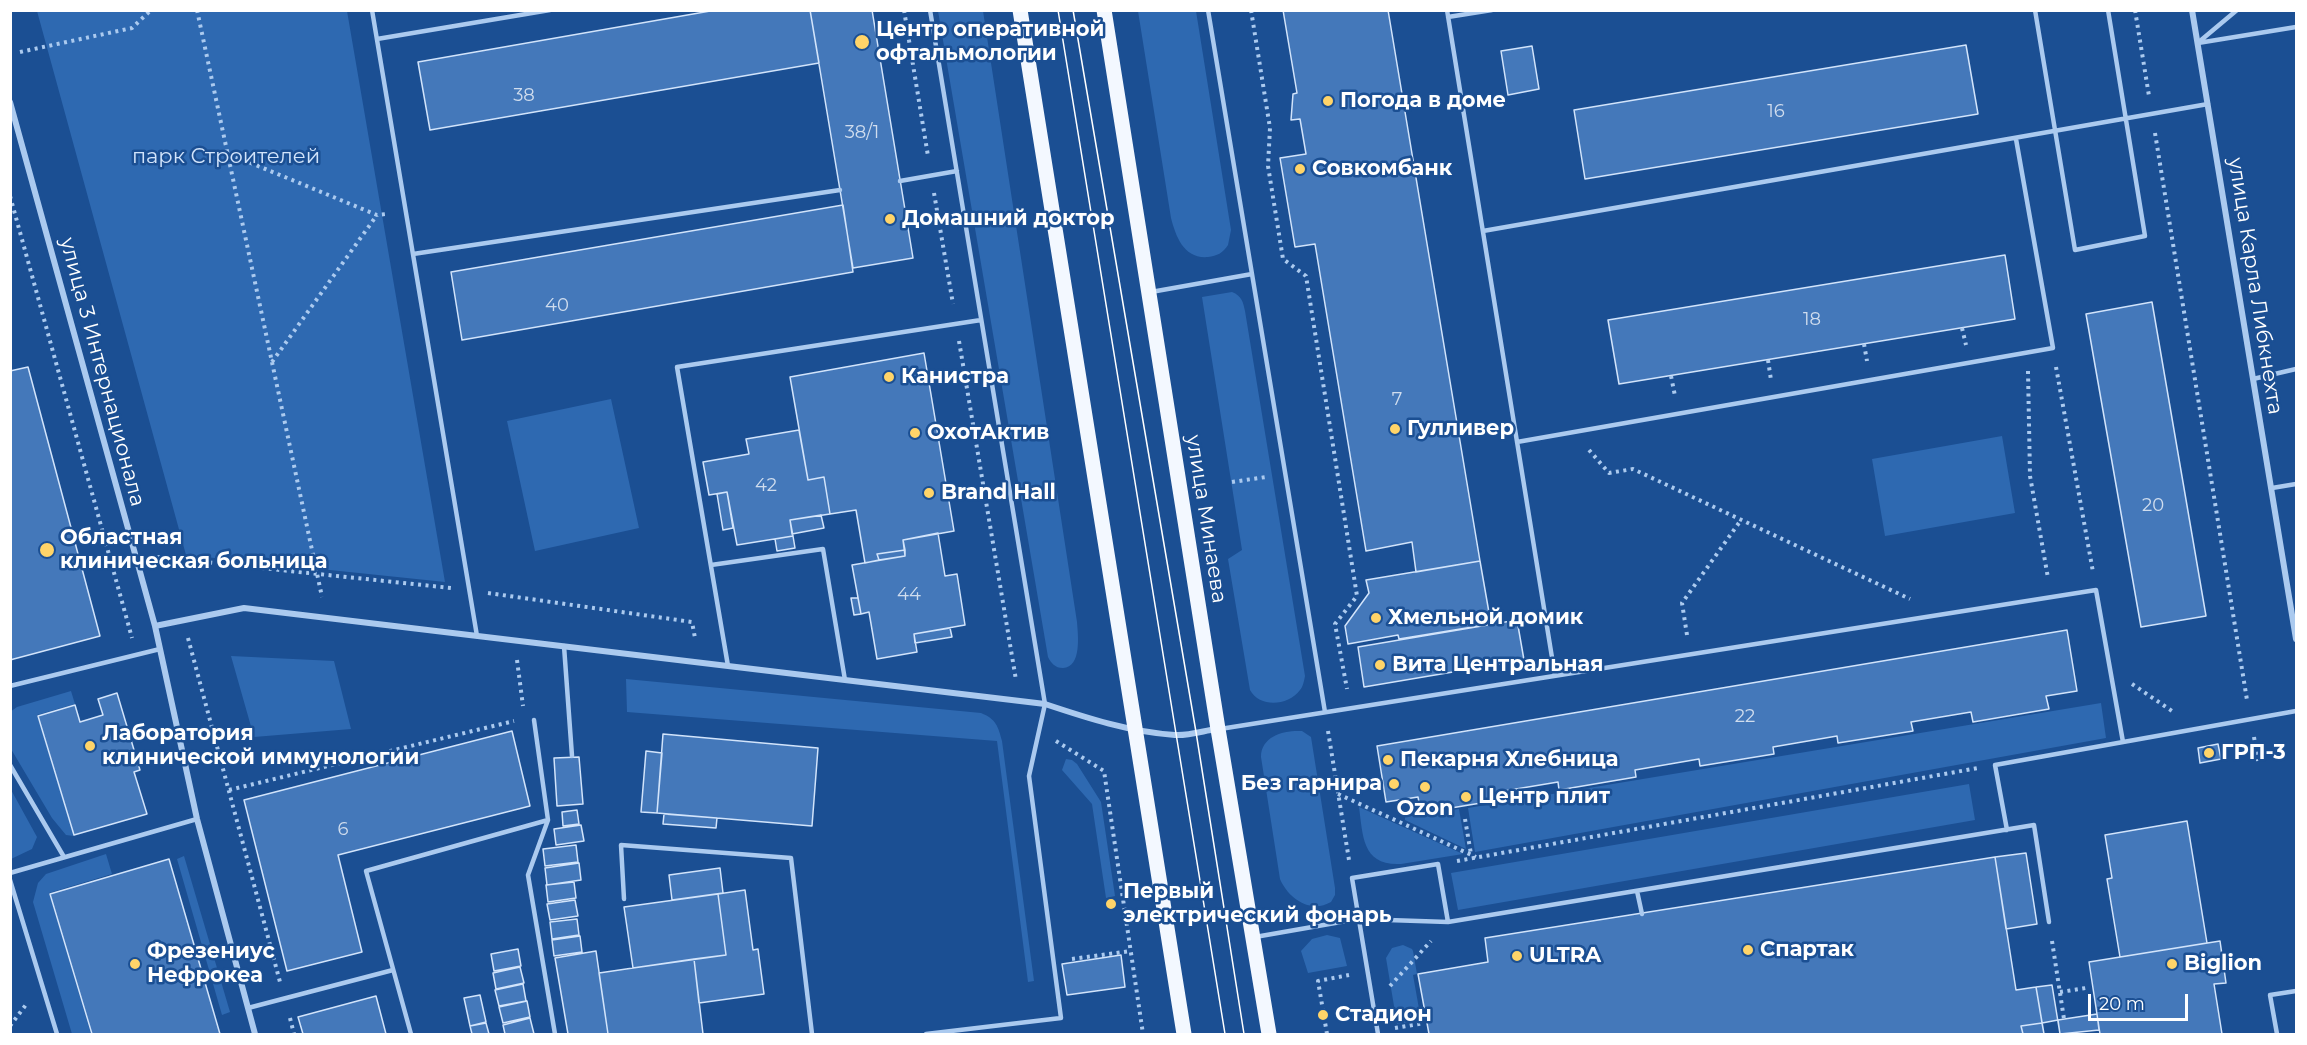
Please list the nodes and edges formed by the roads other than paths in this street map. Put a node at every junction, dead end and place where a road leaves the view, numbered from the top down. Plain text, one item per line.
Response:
1 (372, 10) edge
2 (550, 10) edge
3 (930, 10) edge
4 (1020, 10) edge
5 (1104, 10) edge
6 (1208, 10) edge
7 (1447, 10) edge
8 (1492, 10) edge
9 (2035, 10) edge
10 (2108, 10) edge
11 (2193, 10) edge
12 (2237, 10) edge
13 (1448, 17) junction
14 (2296, 27) edge
15 (377, 39) junction
16 (2198, 43) junction
17 (10, 102) edge
18 (2208, 104) junction
19 (2125, 119) junction
20 (2055, 132) junction
21 (2016, 139) junction
22 (957, 171) junction
23 (900, 181) dead end
24 (840, 190) dead end
25 (1483, 231) junction
26 (413, 254) junction
27 (1252, 274) junction
28 (1149, 292) junction
29 (981, 320) junction
30 (2296, 369) edge
31 (2253, 379) junction
32 (1517, 442) junction
33 (2296, 484) edge
34 (2272, 488) junction
35 (711, 565) junction
36 (155, 626) junction
37 (477, 636) junction
38 (2296, 639) edge
39 (564, 646) junction
40 (160, 649) junction
41 (728, 666) junction
42 (1555, 676) junction
43 (845, 680) junction
44 (10, 686) edge
45 (1045, 704) junction
46 (2296, 711) edge
47 (1325, 712) junction
48 (534, 720) dead end
49 (1134, 729) junction
50 (1218, 729) junction
51 (2123, 742) junction
52 (572, 756) dead end
53 (10, 765) edge
54 (197, 819) junction
55 (548, 820) junction
56 (2007, 830) junction
57 (64, 857) junction
58 (10, 873) edge
59 (10, 880) edge
60 (1638, 891) junction
61 (624, 898) dead end
62 (1642, 914) dead end
63 (1358, 919) junction
64 (1448, 922) junction
65 (2049, 922) road end
66 (1252, 937) junction
67 (393, 970) junction
68 (2296, 991) edge
69 (248, 1008) junction
70 (57, 1035) edge
71 (255, 1035) edge
72 (411, 1035) edge
73 (555, 1035) edge
74 (812, 1035) edge
75 (926, 1035) edge
76 (1184, 1035) edge
77 (1269, 1035) edge
78 (1378, 1035) edge
79 (2277, 1035) edge

1 - 15 lane
2 - 15 lane
3 - 22 lane
4 - 49 main road
5 - 28 main road, улица Минаева
6 - 27 lane
7 - 13 lane
8 - 13 lane
9 - 20 lane
10 - 19 lane
11 - 16 street, улица Карла Либкнехта
12 - 16 lane
13 - 25 lane
14 - 16 lane
15 - 26 lane
16 - 18 street, улица Карла Либкнехта
17 - 36 street, улица 3 Интернационала
18 - 19 lane
18 - 31 street, улица Карла Либкнехта
19 - 20 lane
19 - 20 lane
20 - 21 lane
21 - 25 lane
21 - 32 lane
22 - 23 lane
22 - 29 lane
24 - 26 lane
25 - 32 lane
26 - 37 lane
27 - 28 lane
27 - 47 lane
28 - 50 main road, улица Минаева
29 - 35 lane
29 - 45 lane
30 - 31 lane
31 - 34 street, улица Карла Либкнехта
32 - 42 lane
33 - 34 lane
34 - 38 street, улица Карла Либкнехта
35 - 41 lane
35 - 43 lane
36 - 37 street
36 - 40 street, улица 3 Интернационала
37 - 39 street
39 - 41 street
39 - 52 lane
40 - 44 lane
40 - 54 street, улица 3 Интернационала
41 - 43 street
42 - 47 lane
42 - 51 lane
43 - 45 street
45 - 49 street
45 - 75 lane
46 - 51 lane
47 - 50 lane
48 - 55 lane
49 - 50 street
49 - 76 main road
50 - 66 main road, улица Минаева
51 - 56 lane
53 - 57 lane
54 - 57 lane
54 - 69 street, улица 3 Интернационала
55 - 67 lane
55 - 73 lane
56 - 60 lane
56 - 65 lane
57 - 58 lane
59 - 70 lane
60 - 62 lane
60 - 64 lane
61 - 74 lane
63 - 64 lane
63 - 64 lane
63 - 66 lane
63 - 78 lane
66 - 77 main road, улица Минаева
67 - 69 lane
67 - 72 lane
68 - 79 lane
69 - 71 street, улица 3 Интернационала

